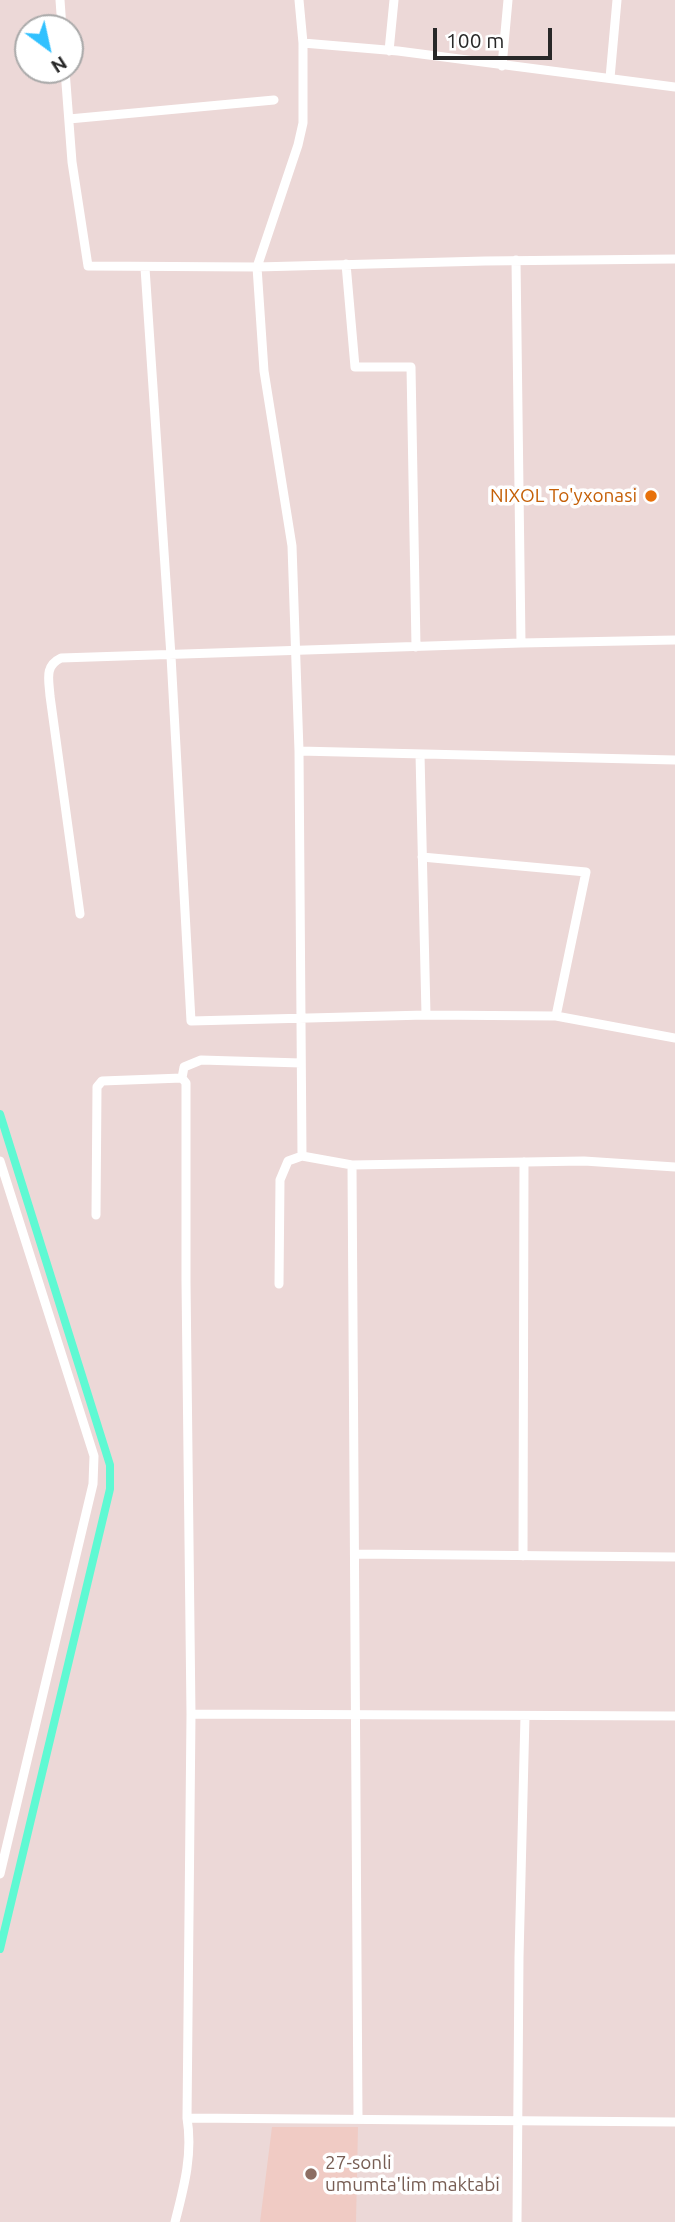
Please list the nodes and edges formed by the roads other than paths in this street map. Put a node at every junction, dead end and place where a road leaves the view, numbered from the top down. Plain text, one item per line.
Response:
1 (299, 0) edge
2 (394, 0) edge
3 (508, 0) edge
4 (617, 0) edge
5 (303, 43) junction
6 (389, 51) junction
7 (502, 66) junction
8 (610, 78) junction
9 (66, 84) edge
10 (675, 87) edge
11 (274, 100) dead end
12 (69, 119) junction
13 (675, 259) edge
14 (516, 260) junction
15 (345, 264) junction
16 (257, 267) junction
17 (145, 268) junction
18 (675, 640) edge
19 (521, 643) junction
20 (416, 647) junction
21 (297, 651) junction
22 (171, 656) junction
23 (299, 751) junction
24 (420, 754) junction
25 (675, 760) edge
26 (422, 857) junction
27 (80, 914) dead end
28 (426, 1015) junction
29 (556, 1016) junction
30 (302, 1019) junction
31 (675, 1038) edge
32 (301, 1063) junction
33 (183, 1078) junction
34 (302, 1156) junction
35 (0, 1161) edge
36 (524, 1162) junction
37 (352, 1165) junction
38 (675, 1167) edge
39 (96, 1215) dead end
40 (279, 1284) dead end
41 (355, 1553) junction
42 (523, 1556) junction
43 (675, 1557) edge
44 (191, 1714) junction
45 (357, 1714) junction
46 (525, 1716) junction
47 (675, 1716) edge
48 (0, 1874) edge
49 (187, 2118) junction
50 (358, 2119) junction
51 (519, 2119) junction
52 (675, 2122) edge
53 (175, 2222) edge
54 (517, 2222) edge

1 - 5 street
2 - 6 street
3 - 7 street
4 - 8 street
5 - 6 street
5 - 16 street
6 - 7 street
7 - 8 street
8 - 10 street
9 - 12 street
11 - 12 street
12 - 17 street
13 - 14 street
14 - 15 street
14 - 19 street
15 - 16 street
15 - 20 street
16 - 17 street
16 - 21 street
17 - 22 street
18 - 19 street
19 - 20 street
20 - 21 street
21 - 22 street
21 - 23 street
22 - 27 street
22 - 30 street
23 - 24 street
23 - 30 street
24 - 25 street
24 - 26 street
26 - 28 street
26 - 29 street
28 - 29 street
28 - 30 street
29 - 31 street
30 - 32 street
32 - 33 street
32 - 34 street
33 - 39 street
33 - 44 street
34 - 37 street
34 - 40 street
35 - 48 street
36 - 37 street
36 - 38 street
36 - 42 street
37 - 41 street
41 - 42 street
41 - 45 street
42 - 43 street
44 - 45 street
44 - 49 street
45 - 46 street
45 - 50 street
46 - 47 street
46 - 51 street
49 - 50 street
49 - 53 street
50 - 51 street
51 - 52 street
51 - 54 street

